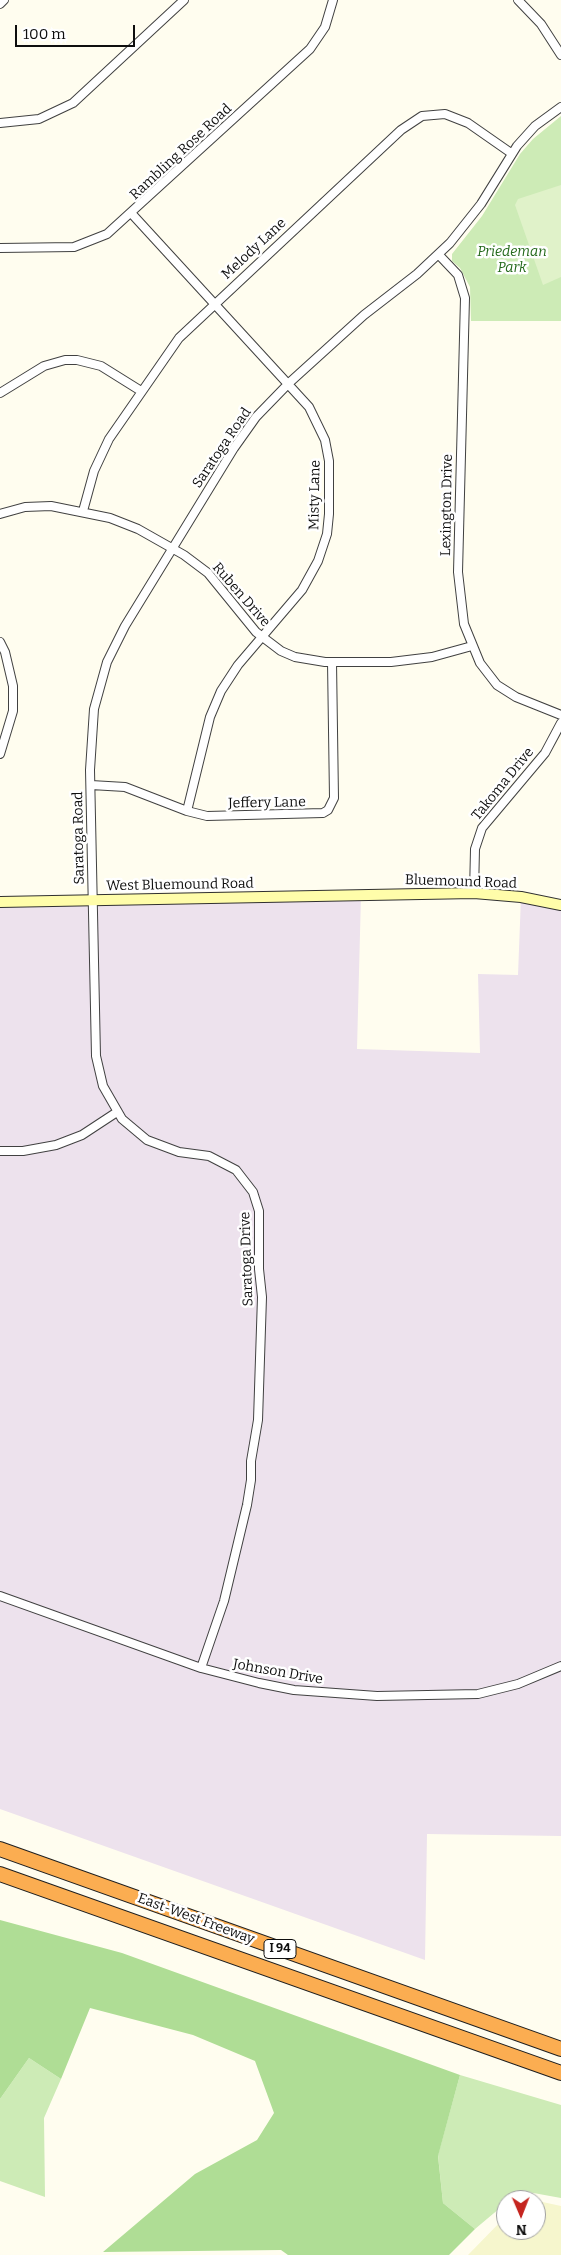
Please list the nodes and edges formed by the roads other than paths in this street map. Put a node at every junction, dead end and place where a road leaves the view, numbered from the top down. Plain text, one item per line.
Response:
1 (4, 0) edge
2 (184, 0) edge
3 (333, 0) edge
4 (518, 0) edge
5 (0, 4) edge
6 (561, 55) edge
7 (561, 107) edge
8 (0, 123) edge
9 (512, 153) junction
10 (132, 214) junction
11 (0, 248) edge
12 (439, 254) junction
13 (214, 303) junction
14 (289, 383) junction
15 (141, 391) junction
16 (0, 393) edge
17 (82, 511) junction
18 (0, 514) edge
19 (173, 548) junction
20 (262, 637) junction
21 (0, 642) edge
22 (472, 646) junction
23 (332, 662) junction
24 (561, 716) edge
25 (561, 723) edge
26 (0, 754) edge
27 (91, 785) junction
28 (187, 811) junction
29 (474, 894) junction
30 (361, 895) joint
31 (93, 900) junction
32 (0, 902) edge
33 (561, 904) edge
34 (117, 1112) junction
35 (0, 1151) edge
36 (0, 1596) edge
37 (561, 1666) edge
38 (201, 1668) junction
39 (0, 1849) edge
40 (0, 1874) edge
41 (561, 2049) edge
42 (561, 2073) edge

1 - 5 street
2 - 8 street
3 - 10 street, Rambling Rose Road
4 - 6 street
7 - 9 street, Saratoga Road
9 - 12 street, Saratoga Road
9 - 13 street, Melody Lane
10 - 11 street, Rambling Rose Road
10 - 13 street, Misty Lane
12 - 14 street, Saratoga Road
12 - 22 street, Lexington Drive
13 - 14 street, Misty Lane
13 - 15 street, Melody Lane
14 - 19 street, Saratoga Road
14 - 20 street, Misty Lane
15 - 16 street
15 - 17 street, Melody Lane
17 - 18 street, Ruben Drive
17 - 19 street, Ruben Drive
19 - 20 street, Ruben Drive
19 - 27 street, Saratoga Road
20 - 23 street, Ruben Drive
20 - 28 street, Misty Lane
21 - 26 street
22 - 23 street, Ruben Drive
22 - 24 street, Lexington Drive
23 - 28 street, Jeffery Lane
25 - 29 street, Takoma Drive
27 - 28 street, Jeffery Lane
27 - 31 street, Saratoga Road
29 - 30 main road, Bluemound Road
29 - 33 main road, Bluemound Road
30 - 31 main road, West Bluemound Road
31 - 32 main road, West Bluemound Road
31 - 34 street, Saratoga Drive
34 - 35 street
34 - 38 street, Saratoga Drive
36 - 38 street, Johnson Drive
37 - 38 street, Johnson Drive
39 - 41 highway, East-West Freeway / I 94
40 - 42 highway, East-West Freeway / I 94

